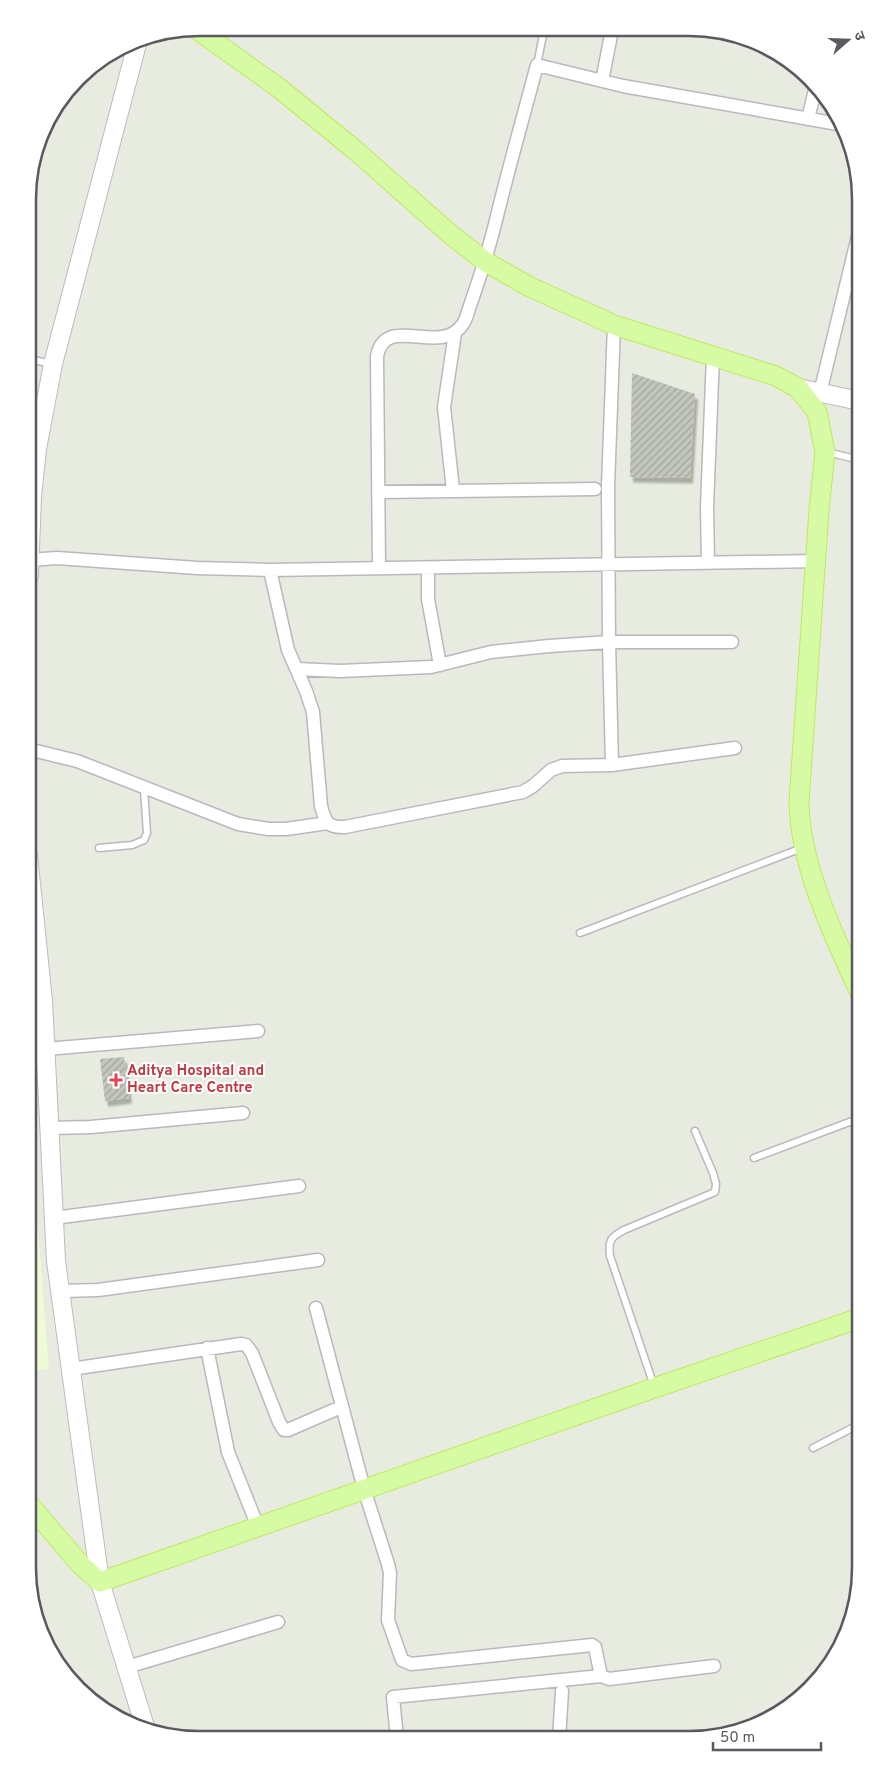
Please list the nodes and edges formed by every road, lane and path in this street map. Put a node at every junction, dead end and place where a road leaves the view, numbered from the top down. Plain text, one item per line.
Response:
1 (207, 36) edge
2 (543, 36) edge
3 (611, 36) edge
4 (135, 50) edge
5 (536, 65) junction
6 (602, 81) junction
7 (814, 95) edge
8 (808, 119) junction
9 (833, 123) edge
10 (852, 261) edge
11 (486, 262) junction
12 (614, 325) junction
13 (455, 333) junction
14 (713, 355) junction
15 (37, 360) edge
16 (53, 364) junction
17 (798, 388) junction
18 (820, 393) junction
19 (852, 400) edge
20 (37, 451) edge
21 (825, 452) junction
22 (852, 458) edge
23 (595, 489) dead end
24 (453, 490) junction
25 (378, 492) junction
26 (816, 561) junction
27 (708, 563) junction
28 (608, 565) junction
29 (37, 566) edge
30 (378, 568) junction
31 (428, 568) junction
32 (270, 570) junction
33 (608, 642) junction
34 (732, 642) dead end
35 (440, 665) junction
36 (297, 669) junction
37 (735, 748) dead end
38 (37, 751) edge
39 (612, 766) junction
40 (144, 789) junction
41 (328, 823) junction
42 (804, 847) junction
43 (100, 848) dead end
44 (580, 933) dead end
45 (851, 974) edge
46 (36, 1004) edge
47 (258, 1031) dead end
48 (46, 1048) junction
49 (243, 1113) dead end
50 (851, 1121) edge
51 (49, 1128) junction
52 (695, 1130) dead end
53 (754, 1158) dead end
54 (299, 1186) dead end
55 (54, 1218) junction
56 (318, 1260) dead end
57 (60, 1291) junction
58 (316, 1308) dead end
59 (851, 1321) edge
60 (207, 1348) junction
61 (71, 1368) junction
62 (654, 1388) junction
63 (342, 1407) junction
64 (851, 1429) edge
65 (813, 1448) dead end
66 (364, 1489) junction
67 (36, 1512) edge
68 (258, 1527) junction
69 (100, 1582) junction
70 (278, 1622) dead end
71 (714, 1666) dead end
72 (126, 1668) junction
73 (601, 1676) junction
74 (562, 1691) dead end
75 (143, 1720) edge
76 (396, 1731) edge
77 (560, 1731) edge

1 - 11 main road
2 - 5 lane
3 - 6 street
4 - 16 street
5 - 6 street
5 - 11 street
6 - 8 street
7 - 8 street
8 - 9 street
10 - 18 street
11 - 12 main road
11 - 13 street
12 - 14 main road
12 - 28 street
13 - 24 street
13 - 25 street
14 - 17 main road
14 - 27 street
15 - 16 lane
16 - 20 street
17 - 18 street
17 - 21 main road
18 - 19 street
21 - 22 lane
21 - 26 main road
23 - 24 street
24 - 25 street
25 - 30 street
26 - 27 street
26 - 42 main road
27 - 28 street
28 - 31 street
28 - 33 street
29 - 32 street
30 - 31 street
30 - 32 street
31 - 35 street
32 - 36 street
33 - 34 street
33 - 35 street
33 - 39 street
35 - 36 street
36 - 41 street
37 - 39 street
38 - 40 street
39 - 41 street
40 - 41 street
40 - 43 lane
42 - 44 lane
42 - 45 main road
46 - 48 street
47 - 48 street
48 - 51 street
49 - 51 street
50 - 53 lane
51 - 55 street
52 - 62 lane
54 - 55 street
55 - 57 street
56 - 57 street
57 - 61 street
58 - 63 street
59 - 62 main road
60 - 61 street
60 - 63 street
60 - 68 street
61 - 69 street
62 - 66 main road
63 - 66 street
64 - 65 lane
66 - 68 main road
66 - 73 street
67 - 69 main road
68 - 69 main road
69 - 72 street
70 - 72 street
71 - 73 street
72 - 75 street
73 - 76 street
74 - 77 street

